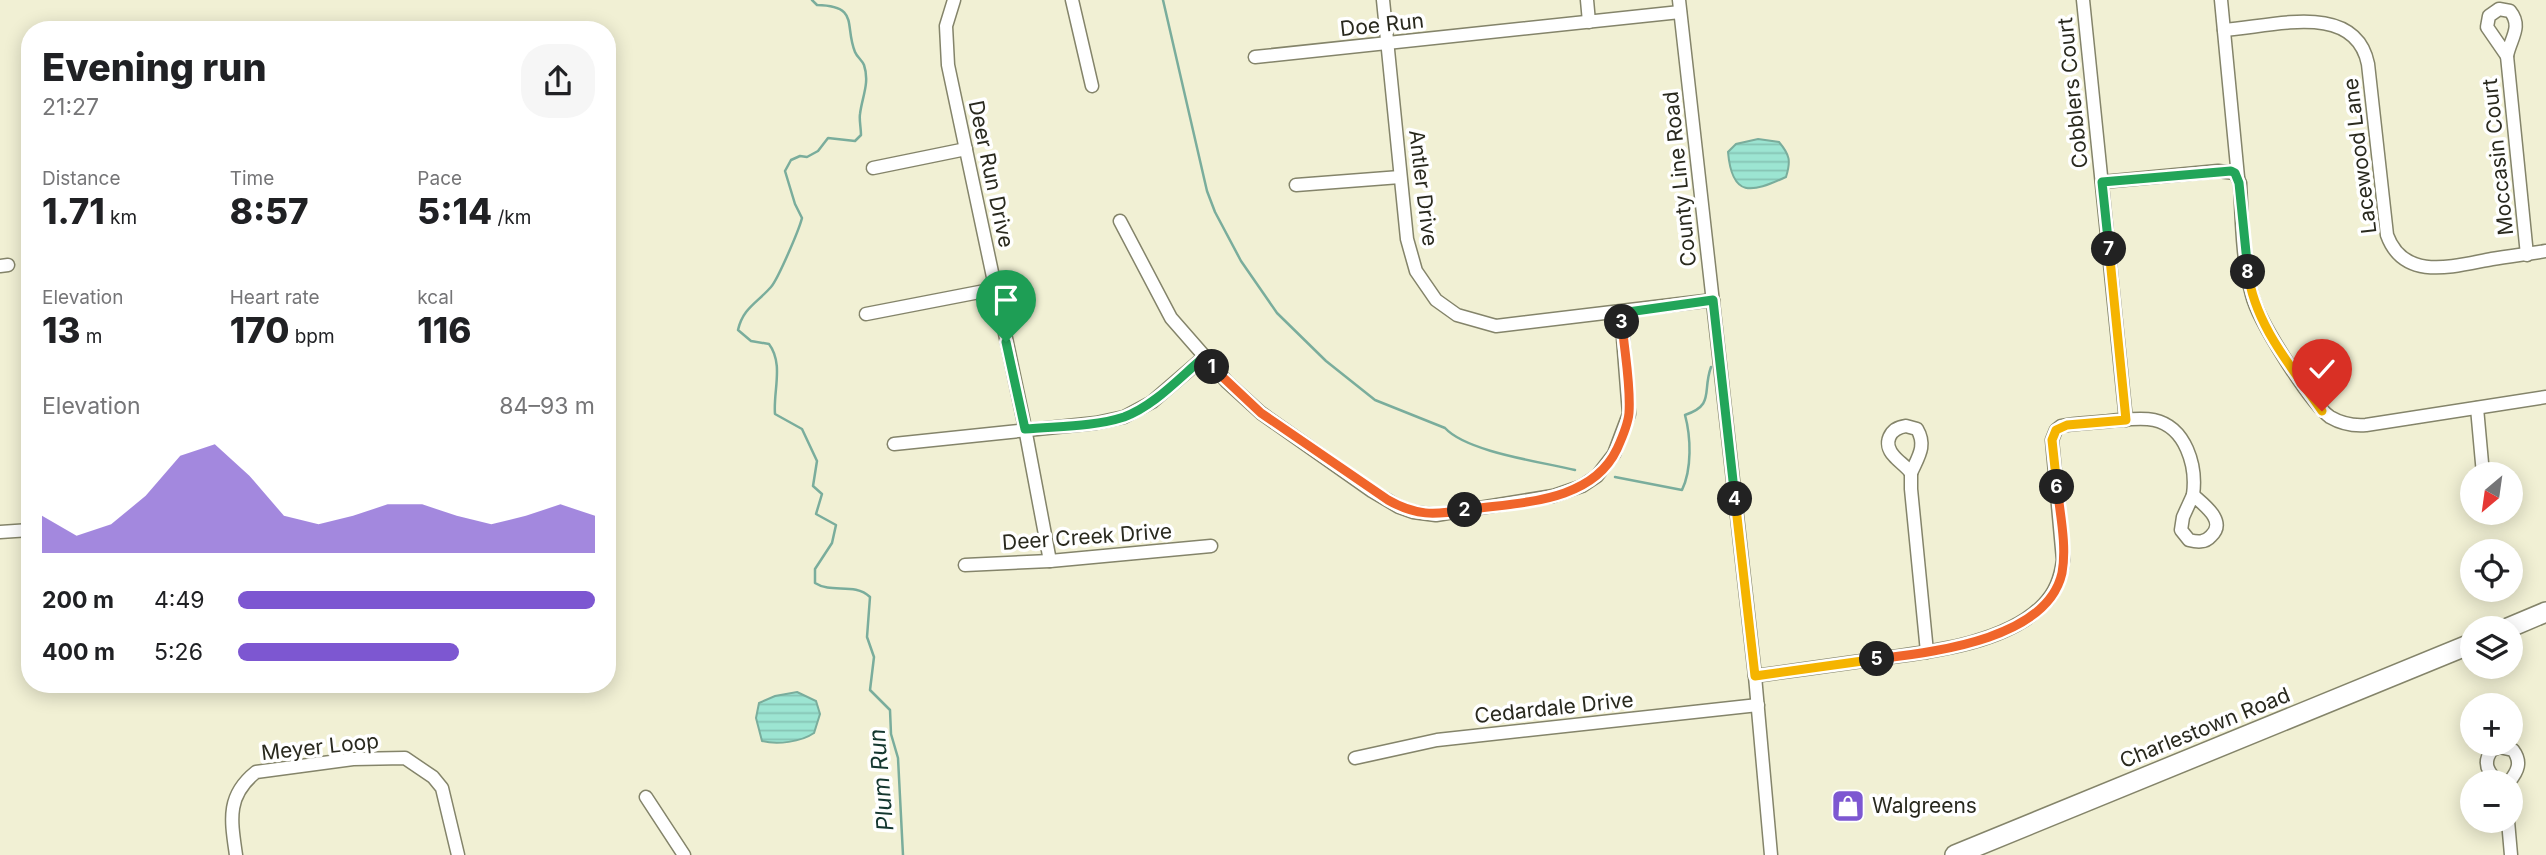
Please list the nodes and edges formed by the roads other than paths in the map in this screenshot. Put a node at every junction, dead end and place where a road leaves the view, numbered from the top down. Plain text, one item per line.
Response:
1 (954, 0) edge
2 (1072, 0) edge
3 (1383, 0) edge
4 (1587, 0) edge
5 (2083, 0) edge
6 (2221, 0) edge
7 (1680, 6) edge
8 (1589, 22) junction
9 (2224, 30) junction
10 (1387, 44) junction
11 (2507, 56) dead end
12 (1255, 57) dead end
13 (1092, 86) dead end
14 (966, 149) junction
15 (873, 168) dead end
16 (1401, 177) junction
17 (2238, 177) junction
18 (2102, 182) junction
19 (1296, 185) dead end
20 (1120, 221) dead end
21 (2546, 251) edge
22 (2527, 255) junction
23 (996, 289) junction
24 (1713, 300) junction
25 (1621, 313) junction
26 (866, 314) dead end
27 (1203, 358) junction
28 (2546, 397) edge
29 (2477, 408) junction
30 (2126, 420) junction
31 (1025, 429) junction
32 (894, 444) dead end
33 (2482, 462) edge
34 (1911, 473) dead end
35 (2193, 495) dead end
36 (21, 531) edge
37 (0, 533) edge
38 (1211, 546) dead end
39 (1050, 561) junction
40 (965, 565) dead end
41 (2546, 612) edge
42 (2523, 622) edge
43 (2460, 648) edge
44 (1927, 652) junction
45 (1755, 676) junction
46 (1758, 705) junction
47 (1356, 758) dead end
48 (2488, 770) edge
49 (2517, 770) edge
50 (646, 797) dead end
51 (2509, 833) edge
52 (236, 855) edge
53 (458, 855) edge
54 (684, 855) edge
55 (1771, 855) edge
56 (1955, 855) edge
57 (2511, 855) edge

1 - 14 street, Deer Run Drive
2 - 13 street
3 - 10 street, Antler Drive
4 - 8 street
5 - 18 street, Cobblers Court
6 - 9 street
7 - 8 street, Doe Run
7 - 24 street, County Line Road
8 - 10 street, Doe Run
9 - 17 street
9 - 22 street, Lacewood Lane
10 - 12 street, Doe Run
10 - 16 street, Antler Drive
11 - 22 street, Moccasin Court
14 - 15 street
14 - 23 street, Deer Run Drive
16 - 19 street
16 - 25 street, Antler Drive
17 - 18 street
17 - 29 street
18 - 30 street, Cobblers Court
20 - 27 street
21 - 22 street, Lacewood Lane
23 - 26 street
23 - 31 street, Deer Run Drive
24 - 25 street, Antler Drive
24 - 45 street, County Line Road
25 - 27 street
27 - 31 street
28 - 29 street
29 - 33 street
30 - 35 street
30 - 44 street
31 - 32 street
31 - 39 street, Deer Run Drive
34 - 44 street
36 - 37 street
38 - 39 street, Deer Creek Drive
39 - 40 street, Deer Creek Drive
41 - 42 main road
43 - 56 main road, Charlestown Road
44 - 45 street
45 - 46 street, County Line Road
46 - 47 street, Cedardale Drive
46 - 55 street, County Line Road
48 - 49 street
50 - 54 street
51 - 57 street
52 - 53 street, Meyer Loop

